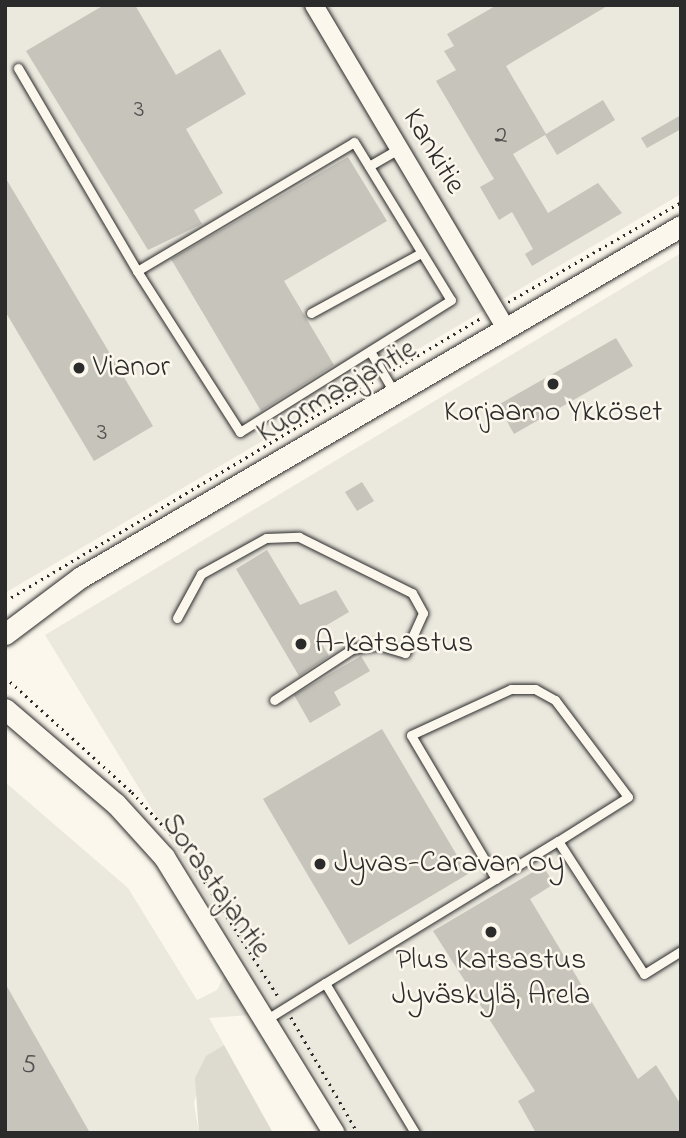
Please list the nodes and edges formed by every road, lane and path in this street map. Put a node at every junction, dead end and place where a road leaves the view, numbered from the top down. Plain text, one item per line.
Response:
1 (314, 5) edge
2 (18, 68) dead end
3 (399, 149) junction
4 (369, 166) junction
5 (681, 202) edge
6 (681, 226) edge
7 (421, 253) junction
8 (137, 271) junction
9 (312, 313) dead end
10 (500, 319) junction
11 (370, 351) junction
12 (389, 384) junction
13 (5, 601) edge
14 (177, 618) dead end
15 (5, 634) edge
16 (274, 700) dead end
17 (5, 709) edge
18 (558, 841) junction
19 (496, 879) junction
20 (681, 951) edge
21 (325, 983) junction
22 (267, 1019) junction
23 (334, 1133) edge
24 (415, 1133) edge

1 - 3 street, Kankitie
2 - 8 lane
3 - 4 lane
3 - 10 street, Kankitie
4 - 7 lane
4 - 8 lane
5 - 10 path
6 - 10 street, Kuormaajantie
7 - 9 lane
7 - 11 lane
8 - 11 lane
10 - 12 street, Kuormaajantie
10 - 12 path
11 - 12 lane
12 - 13 path
12 - 15 street, Kuormaajantie
14 - 16 lane
17 - 22 street, Sorastajantie
18 - 19 lane
18 - 19 lane
18 - 20 lane
19 - 21 lane
21 - 22 lane
21 - 24 lane
22 - 23 street, Sorastajantie

